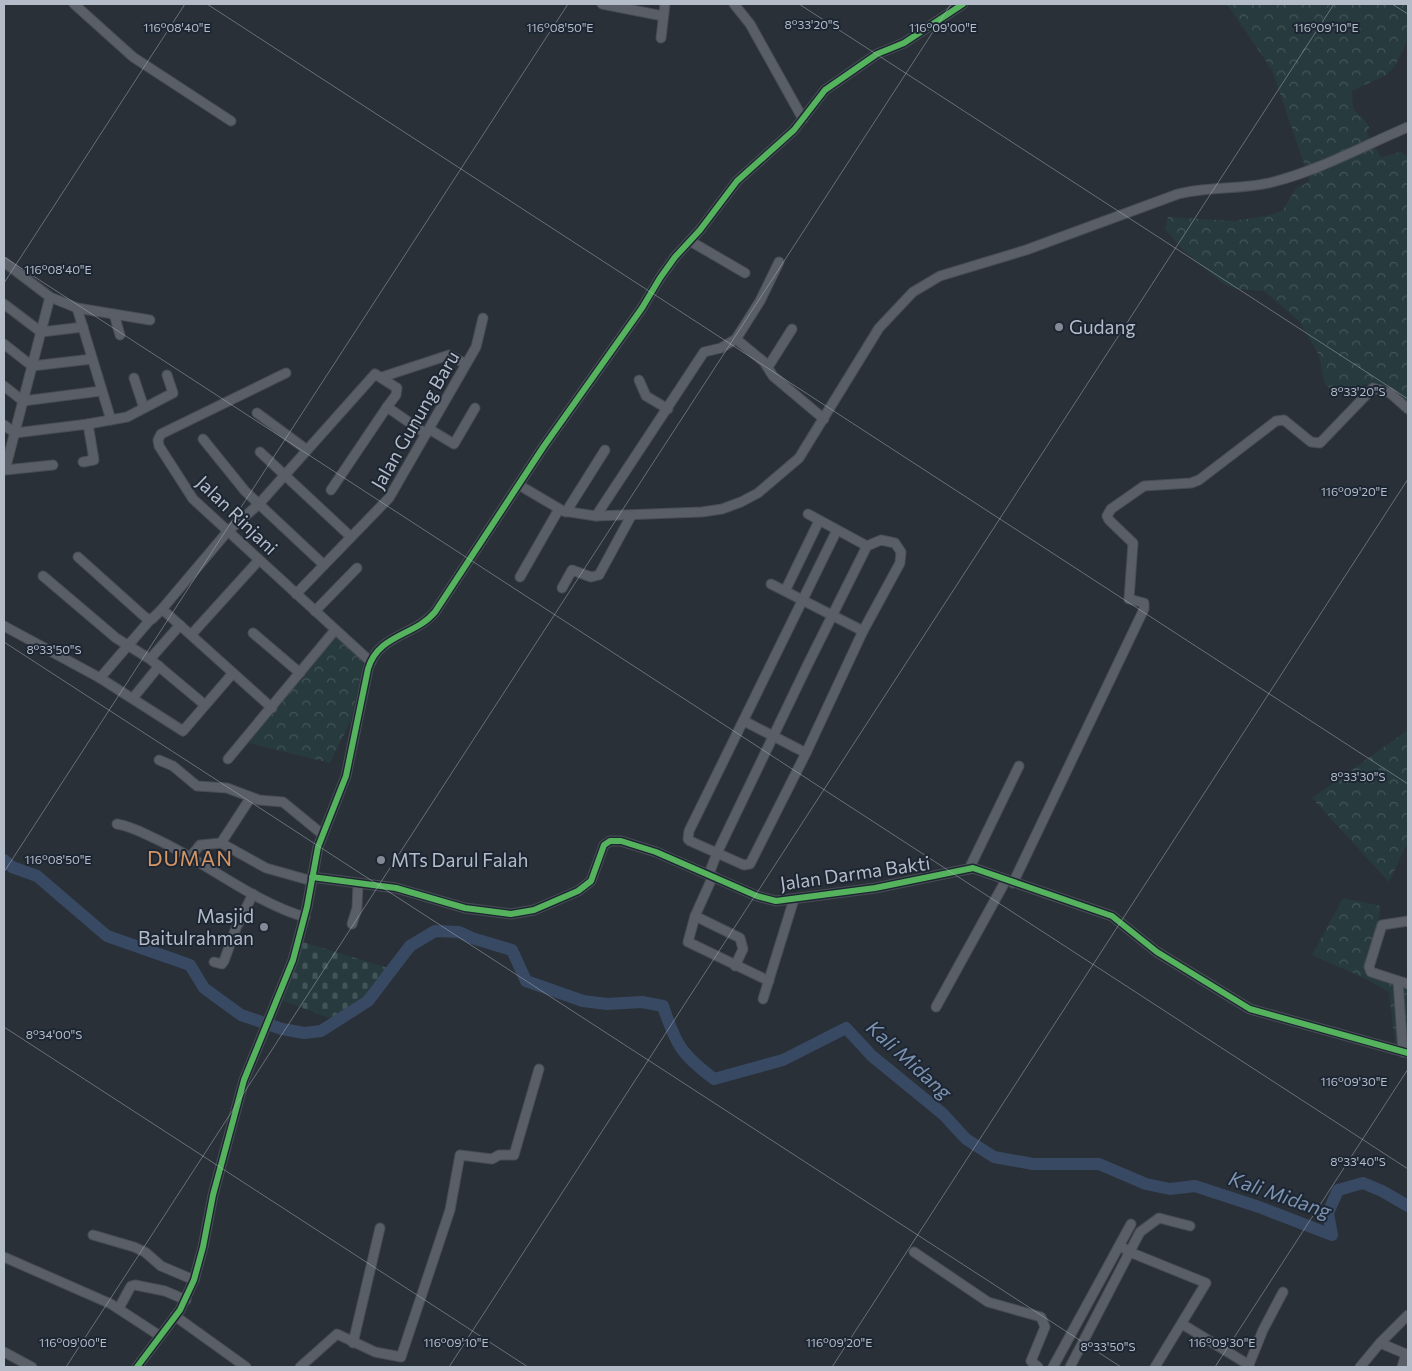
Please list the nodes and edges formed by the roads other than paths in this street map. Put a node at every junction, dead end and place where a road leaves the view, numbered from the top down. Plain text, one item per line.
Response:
1 (74, 4) edge
2 (602, 4) edge
3 (665, 4) edge
4 (734, 4) edge
5 (963, 4) edge
6 (663, 16) junction
7 (661, 38) dead end
8 (802, 117) junction
9 (231, 121) dead end
10 (1408, 128) edge
11 (690, 241) junction
12 (4, 262) edge
13 (779, 262) dead end
14 (745, 273) dead end
15 (50, 297) junction
16 (4, 304) edge
17 (77, 308) junction
18 (114, 314) junction
19 (482, 318) dead end
20 (150, 320) dead end
21 (83, 327) junction
22 (792, 329) dead end
23 (41, 332) junction
24 (120, 335) dead end
25 (736, 339) junction
26 (4, 344) edge
27 (92, 359) junction
28 (466, 364) junction
29 (32, 366) junction
30 (768, 367) junction
31 (286, 373) dead end
32 (167, 375) dead end
33 (382, 377) junction
34 (134, 378) dead end
35 (639, 380) dead end
36 (4, 386) edge
37 (101, 391) junction
38 (23, 401) junction
39 (387, 407) junction
40 (144, 408) junction
41 (475, 408) dead end
42 (668, 409) junction
43 (1408, 409) edge
44 (257, 413) dead end
45 (824, 419) junction
46 (111, 420) junction
47 (88, 424) junction
48 (4, 425) edge
49 (427, 432) junction
50 (15, 433) junction
51 (203, 439) dead end
52 (307, 450) junction
53 (605, 450) dead end
54 (260, 452) dead end
55 (83, 462) dead end
56 (53, 465) dead end
57 (285, 476) junction
58 (519, 485) junction
59 (331, 490) dead end
60 (259, 504) junction
61 (563, 510) junction
62 (808, 514) dead end
63 (596, 516) junction
64 (631, 516) junction
65 (819, 520) junction
66 (228, 530) junction
67 (837, 530) junction
68 (350, 537) junction
69 (867, 546) junction
70 (78, 557) dead end
71 (259, 560) junction
72 (324, 564) junction
73 (357, 568) dead end
74 (43, 576) dead end
75 (520, 577) dead end
76 (771, 584) dead end
77 (562, 588) dead end
78 (785, 592) junction
79 (296, 594) junction
80 (803, 600) junction
81 (162, 609) junction
82 (316, 611) junction
83 (832, 616) junction
84 (150, 620) junction
85 (180, 625) junction
86 (4, 626) edge
87 (335, 630) junction
88 (863, 631) junction
89 (253, 633) dead end
90 (191, 635) junction
91 (126, 646) junction
92 (150, 658) junction
93 (371, 662) junction
94 (159, 666) junction
95 (233, 673) junction
96 (300, 673) junction
97 (100, 678) junction
98 (132, 698) junction
99 (205, 705) junction
100 (272, 708) junction
101 (744, 721) junction
102 (775, 736) junction
103 (806, 753) junction
104 (228, 759) dead end
105 (159, 760) dead end
106 (1019, 766) dead end
107 (251, 797) junction
108 (116, 824) dead end
109 (322, 834) junction
110 (221, 843) junction
111 (717, 853) junction
112 (190, 856) junction
113 (969, 869) junction
114 (711, 875) junction
115 (312, 879) junction
116 (1009, 882) junction
117 (358, 884) junction
118 (254, 894) junction
119 (794, 899) junction
120 (695, 916) junction
121 (305, 917) junction
122 (1408, 920) edge
123 (352, 924) dead end
124 (214, 962) dead end
125 (735, 966) junction
126 (769, 981) junction
127 (1398, 981) junction
128 (1408, 984) edge
129 (763, 999) dead end
130 (936, 1007) dead end
131 (1405, 1052) edge
132 (539, 1069) dead end
133 (1131, 1224) dead end
134 (1190, 1226) dead end
135 (380, 1228) dead end
136 (92, 1235) dead end
137 (1120, 1246) junction
138 (914, 1252) dead end
139 (1130, 1252) junction
140 (4, 1257) edge
141 (194, 1280) junction
142 (1283, 1292) dead end
143 (186, 1300) junction
144 (118, 1308) junction
145 (1408, 1315) edge
146 (175, 1316) junction
147 (1182, 1324) junction
148 (160, 1336) junction
149 (353, 1343) junction
150 (1380, 1343) junction
151 (4, 1352) edge
152 (1248, 1366) edge
153 (32, 1367) edge
154 (137, 1367) edge
155 (246, 1367) edge
156 (300, 1367) edge
157 (1038, 1367) edge
158 (1053, 1367) edge
159 (1070, 1367) edge
160 (1155, 1367) edge
161 (1360, 1367) edge
162 (1402, 1367) edge

1 - 9 street
2 - 6 street
3 - 6 street
4 - 8 street
5 - 8 street
6 - 7 street
8 - 11 street
10 - 45 street
11 - 14 street
11 - 58 street
12 - 15 street
13 - 25 street
15 - 17 street
15 - 23 street
16 - 23 street
17 - 18 street
17 - 21 street
18 - 20 street
18 - 24 street
19 - 28 street, Jalan Gunung Baru
21 - 23 street
21 - 27 street
22 - 30 street
23 - 29 street
25 - 30 street
25 - 42 street
26 - 29 street
27 - 29 street
27 - 37 street
28 - 33 street
28 - 49 street, Jalan Gunung Baru
29 - 38 street
30 - 45 street
31 - 66 street, Jalan Rinjani
32 - 40 street
33 - 39 street
33 - 52 street
34 - 40 street
35 - 42 street
36 - 38 street
37 - 38 street
37 - 46 street
38 - 50 street
39 - 49 street
39 - 59 street
40 - 46 street
41 - 49 street
42 - 63 street
43 - 116 street
44 - 52 street
45 - 64 street
46 - 47 street
47 - 50 street
47 - 55 street
48 - 50 street
49 - 68 street, Jalan Gunung Baru
50 - 56 street
51 - 60 street
52 - 57 street
53 - 61 street
54 - 57 street
57 - 60 street
57 - 68 street
58 - 61 street
58 - 93 street
60 - 66 street
60 - 72 street
61 - 63 street
61 - 75 street
62 - 65 street
63 - 64 street
64 - 77 street
65 - 67 street
65 - 78 street
66 - 71 street, Jalan Rinjani
66 - 81 street
67 - 69 street
67 - 80 street
68 - 72 street, Jalan Gunung Baru
69 - 83 street
69 - 88 street
70 - 84 street
71 - 79 street, Jalan Rinjani
71 - 90 street
72 - 79 street, Jalan Gunung Baru
73 - 82 street
74 - 91 street
76 - 78 street
78 - 80 street
79 - 82 street, Jalan Rinjani
80 - 83 street
80 - 101 street
81 - 84 street
81 - 85 street
82 - 87 street, Jalan Rinjani
83 - 88 street
83 - 102 street
84 - 91 street
85 - 90 street
85 - 92 street
86 - 97 street
87 - 93 street, Jalan Rinjani
87 - 96 street
88 - 103 street
89 - 96 street
90 - 95 street
91 - 92 street
91 - 97 street
92 - 94 street
93 - 109 street
94 - 98 street
94 - 99 street
95 - 99 street
95 - 100 street
96 - 100 street
97 - 98 street
98 - 99 street
100 - 104 street
101 - 102 street
101 - 111 street
102 - 103 street
102 - 111 street
103 - 111 street
105 - 107 street
106 - 113 street
107 - 109 street
107 - 110 street
108 - 112 street
109 - 115 street
110 - 112 street
110 - 115 street, Jalan Darma Bakti
111 - 114 street
112 - 118 street
113 - 116 street, Jalan Darma Bakti
113 - 119 street, Jalan Darma Bakti
114 - 117 street, Jalan Darma Bakti
114 - 119 street, Jalan Darma Bakti
114 - 120 street
115 - 117 street, Jalan Darma Bakti
115 - 121 street
116 - 130 street
116 - 131 street, Jalan Darma Bakti
117 - 123 street
118 - 121 street
118 - 124 street
119 - 126 street
120 - 125 street
120 - 125 street
121 - 141 street
122 - 127 street
125 - 126 street
126 - 129 street
127 - 128 street
127 - 131 street
132 - 149 street
133 - 137 street
134 - 139 street
135 - 149 street
136 - 141 street
137 - 139 street
137 - 158 street
138 - 157 street
139 - 147 street
139 - 159 street
140 - 144 street
141 - 143 street
142 - 152 street
143 - 144 street
143 - 146 street
144 - 148 street
145 - 150 street
146 - 148 street
146 - 155 street
147 - 152 street
147 - 160 street
148 - 154 street
149 - 156 street
150 - 161 street
150 - 162 street
151 - 153 street

